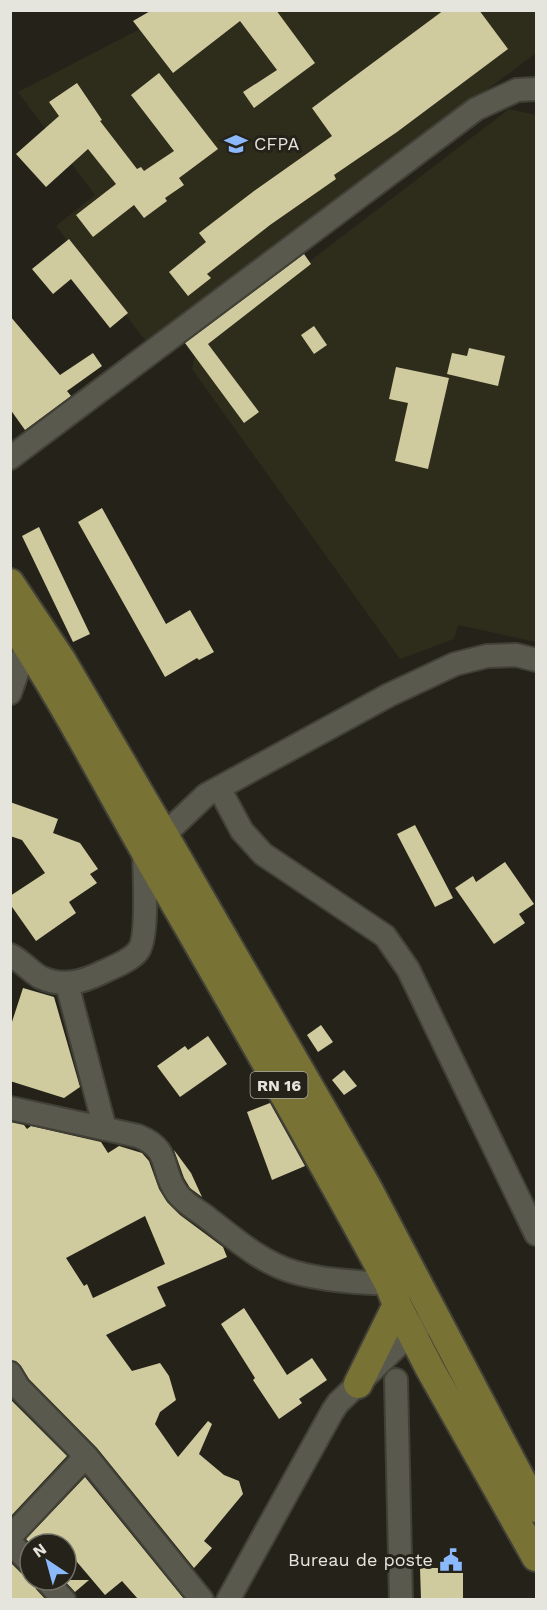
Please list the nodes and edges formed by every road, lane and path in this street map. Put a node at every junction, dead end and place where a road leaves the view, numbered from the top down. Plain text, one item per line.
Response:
1 (537, 75) edge
2 (527, 90) edge
3 (10, 458) edge
4 (10, 583) edge
5 (10, 619) edge
6 (27, 644) junction
7 (537, 660) edge
8 (10, 693) edge
9 (219, 788) junction
10 (154, 843) junction
11 (10, 955) edge
12 (67, 984) junction
13 (10, 1108) edge
14 (105, 1128) junction
15 (537, 1234) edge
16 (393, 1294) junction
17 (424, 1325) junction
18 (459, 1360) junction
19 (430, 1369) junction
20 (10, 1373) edge
21 (396, 1380) junction
22 (352, 1390) junction
23 (86, 1456) junction
24 (537, 1508) edge
25 (10, 1537) edge
26 (537, 1557) edge
27 (202, 1599) edge
28 (228, 1599) edge
29 (401, 1599) edge

1 - 2 street
2 - 3 street
4 - 10 main road, RN 16
5 - 6 main road, RN 16
6 - 8 street
6 - 10 main road, RN 16
7 - 9 street
9 - 10 street
9 - 15 street
10 - 12 street
10 - 16 main road, RN 16
10 - 17 main road, RN 16
11 - 12 street
12 - 14 street
13 - 14 street
14 - 16 street
16 - 17 main road, RN 16
16 - 22 main road
17 - 18 main road, RN 16
17 - 19 main road, RN 16
17 - 22 street
18 - 19 street
18 - 24 main road, RN 16
19 - 21 street
19 - 26 main road, RN 16
20 - 23 street
21 - 22 street
21 - 29 street
22 - 28 street
23 - 25 street
23 - 27 street

